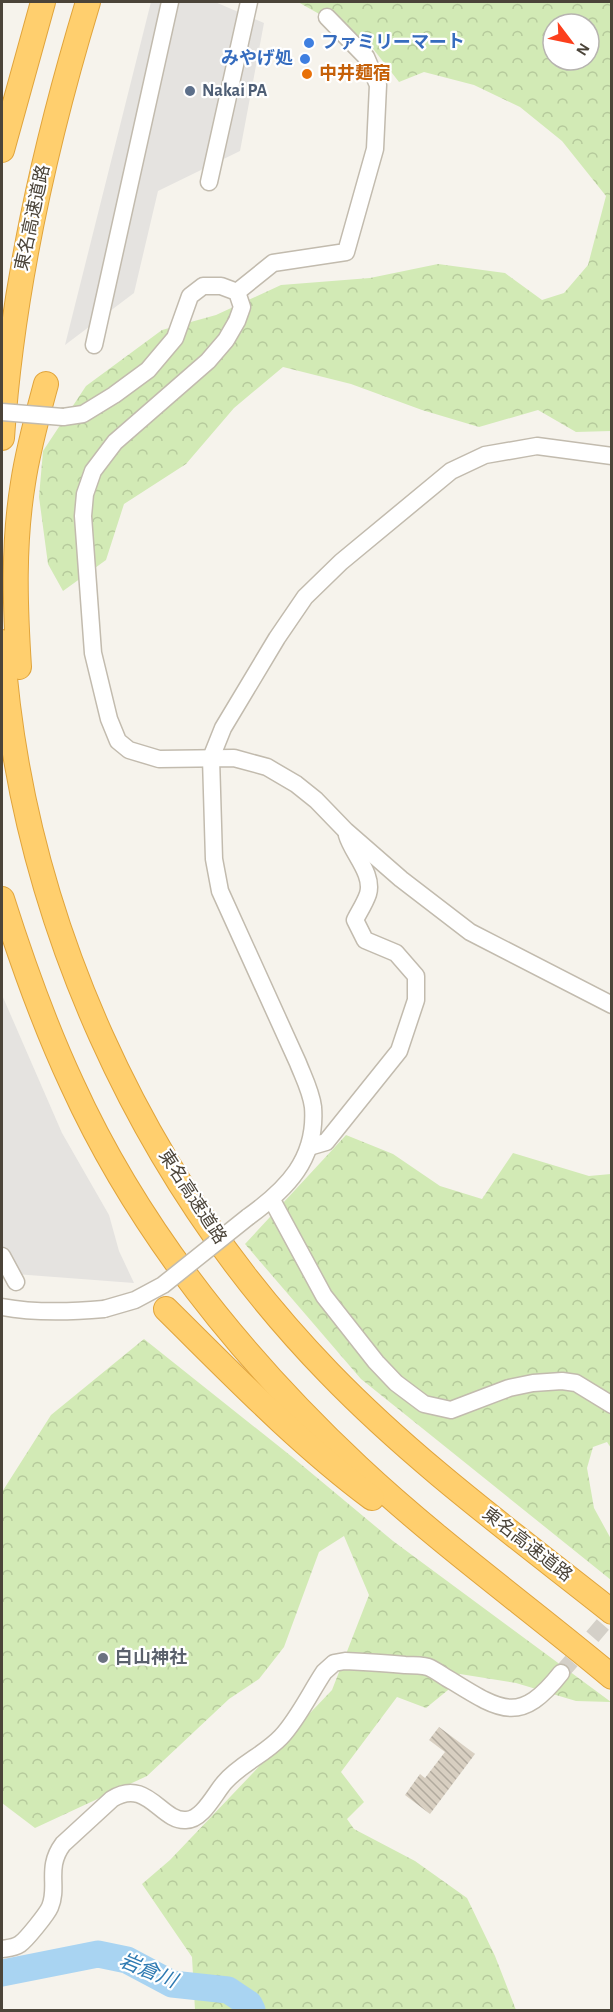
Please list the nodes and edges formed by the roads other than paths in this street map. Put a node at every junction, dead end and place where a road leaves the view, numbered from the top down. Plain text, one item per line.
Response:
1 (43, 2) edge
2 (88, 2) edge
3 (170, 2) edge
4 (249, 2) edge
5 (327, 17) dead end
6 (13, 104) junction
7 (2, 139) edge
8 (2, 150) edge
9 (209, 182) dead end
10 (237, 292) junction
11 (94, 345) dead end
12 (46, 384) dead end
13 (2, 412) edge
14 (2, 438) edge
15 (612, 456) edge
16 (2, 642) edge
17 (211, 758) junction
18 (346, 831) junction
19 (2, 899) edge
20 (612, 1005) edge
21 (114, 1061) junction
22 (309, 1147) junction
23 (272, 1200) junction
24 (2, 1256) edge
25 (16, 1282) dead end
26 (2, 1307) edge
27 (166, 1309) dead end
28 (612, 1406) edge
29 (466, 1561) junction
30 (612, 1612) edge
31 (561, 1672) tunnel mouth
32 (612, 1677) edge
33 (2, 1949) edge

1 - 6 highway
2 - 14 highway, 東名高速道路
3 - 11 street
4 - 9 street
5 - 10 street
6 - 7 highway
6 - 8 highway
10 - 13 street, bridge
10 - 17 street
12 - 21 highway
15 - 17 street
16 - 21 highway, 東名高速道路
17 - 18 street
17 - 22 street
18 - 20 street
18 - 22 street
19 - 29 highway
21 - 30 highway, 東名高速道路
22 - 23 street
23 - 26 street, bridge
23 - 28 street
24 - 25 street
27 - 29 highway
29 - 32 highway
31 - 33 street

